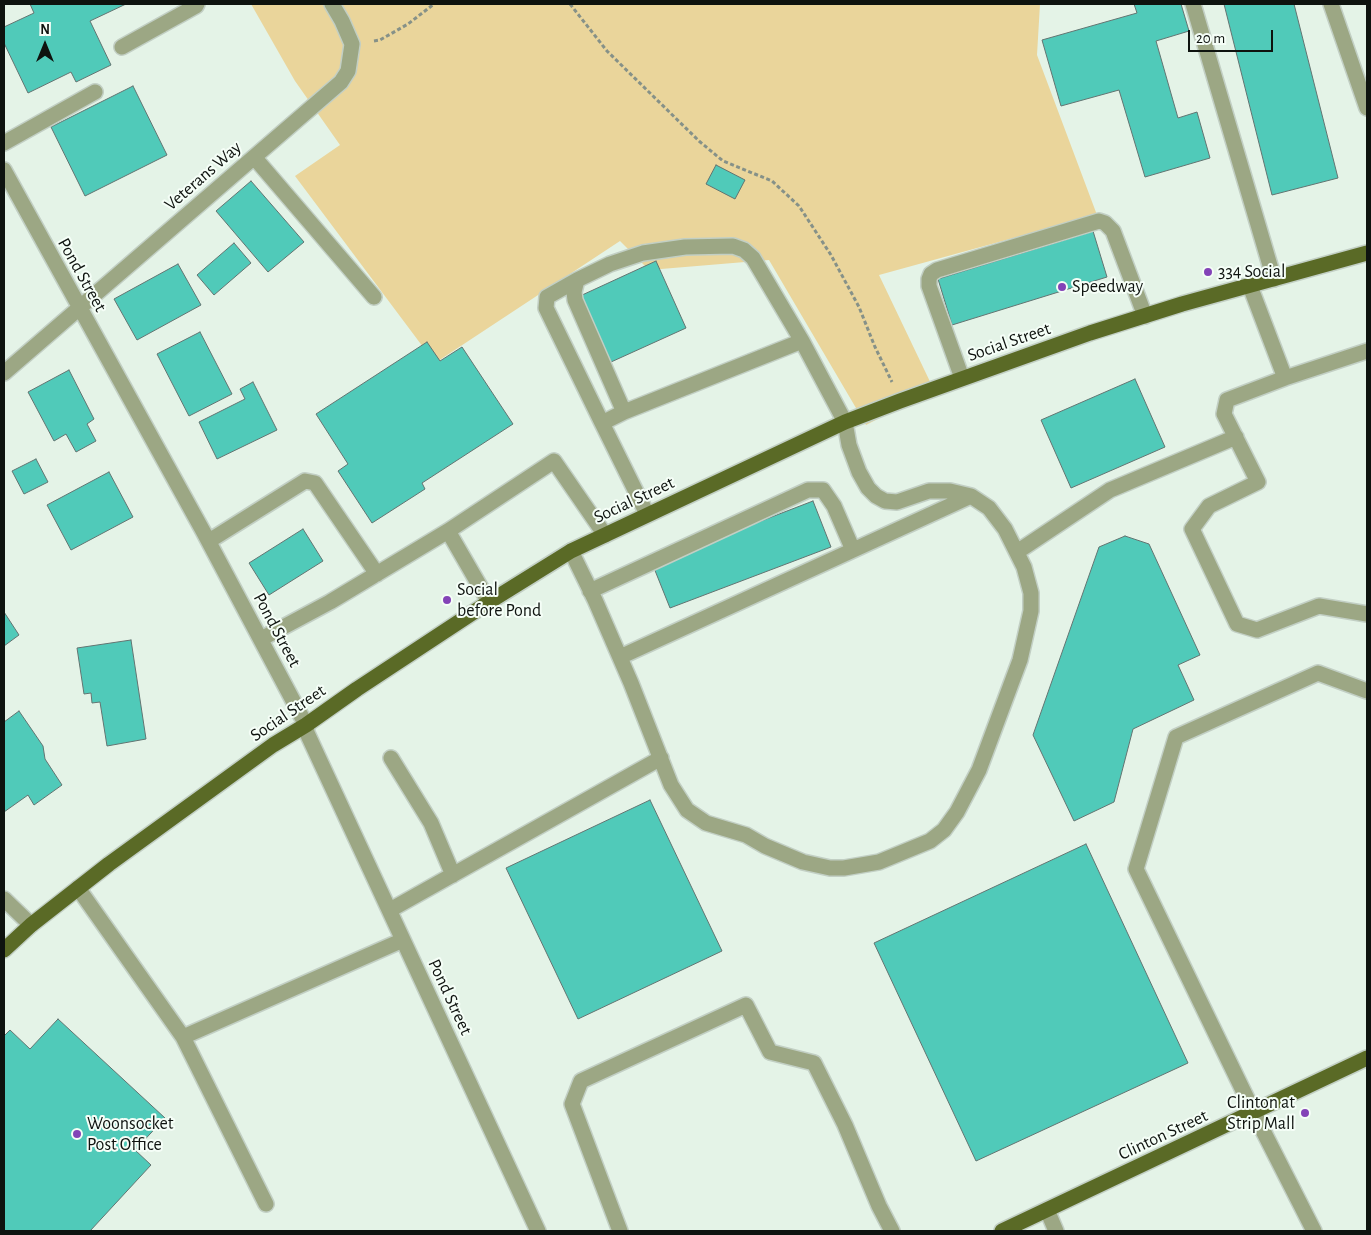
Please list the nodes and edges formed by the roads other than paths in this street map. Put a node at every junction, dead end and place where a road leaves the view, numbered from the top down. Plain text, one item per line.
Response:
1 (196, 4) edge
2 (332, 4) edge
3 (1193, 4) edge
4 (1331, 4) edge
5 (122, 47) dead end
6 (95, 92) dead end
7 (1367, 108) edge
8 (4, 143) edge
9 (254, 157) junction
10 (4, 170) edge
11 (1367, 253) edge
12 (1274, 279) junction
13 (577, 280) junction
14 (1250, 286) junction
15 (374, 297) dead end
16 (79, 308) junction
17 (1145, 316) junction
18 (802, 341) junction
19 (1367, 351) edge
20 (4, 373) edge
21 (962, 378) junction
22 (1284, 378) junction
23 (624, 412) junction
24 (845, 422) junction
25 (602, 423) junction
26 (1236, 437) junction
27 (971, 496) junction
28 (647, 514) junction
29 (448, 531) junction
30 (605, 535) junction
31 (208, 541) junction
32 (853, 550) junction
33 (571, 551) junction
34 (1017, 552) junction
35 (377, 574) junction
36 (590, 591) junction
37 (489, 602) junction
38 (1367, 614) edge
39 (261, 639) junction
40 (620, 657) junction
41 (1367, 692) edge
42 (306, 725) junction
43 (391, 758) dead end
44 (661, 758) junction
45 (453, 875) junction
46 (78, 888) junction
47 (4, 898) edge
48 (390, 910) junction
49 (31, 925) junction
50 (403, 940) junction
51 (4, 950) edge
52 (183, 1037) junction
53 (1367, 1058) edge
54 (1253, 1111) junction
55 (266, 1204) dead end
56 (1047, 1210) junction
57 (538, 1231) edge
58 (620, 1231) edge
59 (892, 1231) edge
60 (1002, 1231) edge
61 (1056, 1231) edge
62 (1314, 1231) edge

1 - 5 street
2 - 9 street, Veterans Way
3 - 12 street
4 - 7 street
6 - 8 street
9 - 15 street
9 - 16 street, Veterans Way
10 - 16 street, Pond Street
11 - 12 main road, Social Street
12 - 14 main road, Social Street
13 - 18 street
13 - 23 street
13 - 25 street
14 - 17 main road, Social Street
14 - 22 street
16 - 20 street, Veterans Way
16 - 31 street, Pond Street
17 - 21 main road, Social Street
17 - 21 street
18 - 23 street
18 - 24 street
19 - 22 street
21 - 24 main road, Social Street
22 - 26 street
23 - 25 street
24 - 27 street
24 - 28 main road, Social Street
25 - 28 street
26 - 34 street
26 - 38 street
27 - 32 street
27 - 34 street
28 - 30 main road, Social Street
29 - 30 street
29 - 35 street
29 - 37 street
30 - 33 main road, Social Street
31 - 35 street
31 - 39 street, Pond Street
32 - 36 street
32 - 40 street
33 - 36 street
33 - 37 main road, Social Street
34 - 44 street
35 - 39 street
36 - 40 street
37 - 42 main road, Social Street
39 - 42 street, Pond Street
40 - 44 street
41 - 54 street
42 - 46 main road, Social Street
42 - 48 street, Pond Street
43 - 45 street
44 - 45 street
45 - 48 street
46 - 49 main road, Social Street
46 - 52 street
47 - 49 street
48 - 50 street, Pond Street
49 - 51 main road, Social Street
50 - 52 street
50 - 57 street, Pond Street
52 - 55 street
53 - 54 main road, Clinton Street
54 - 56 main road, Clinton Street
54 - 62 street
56 - 60 main road, Clinton Street
56 - 61 street
58 - 59 street

